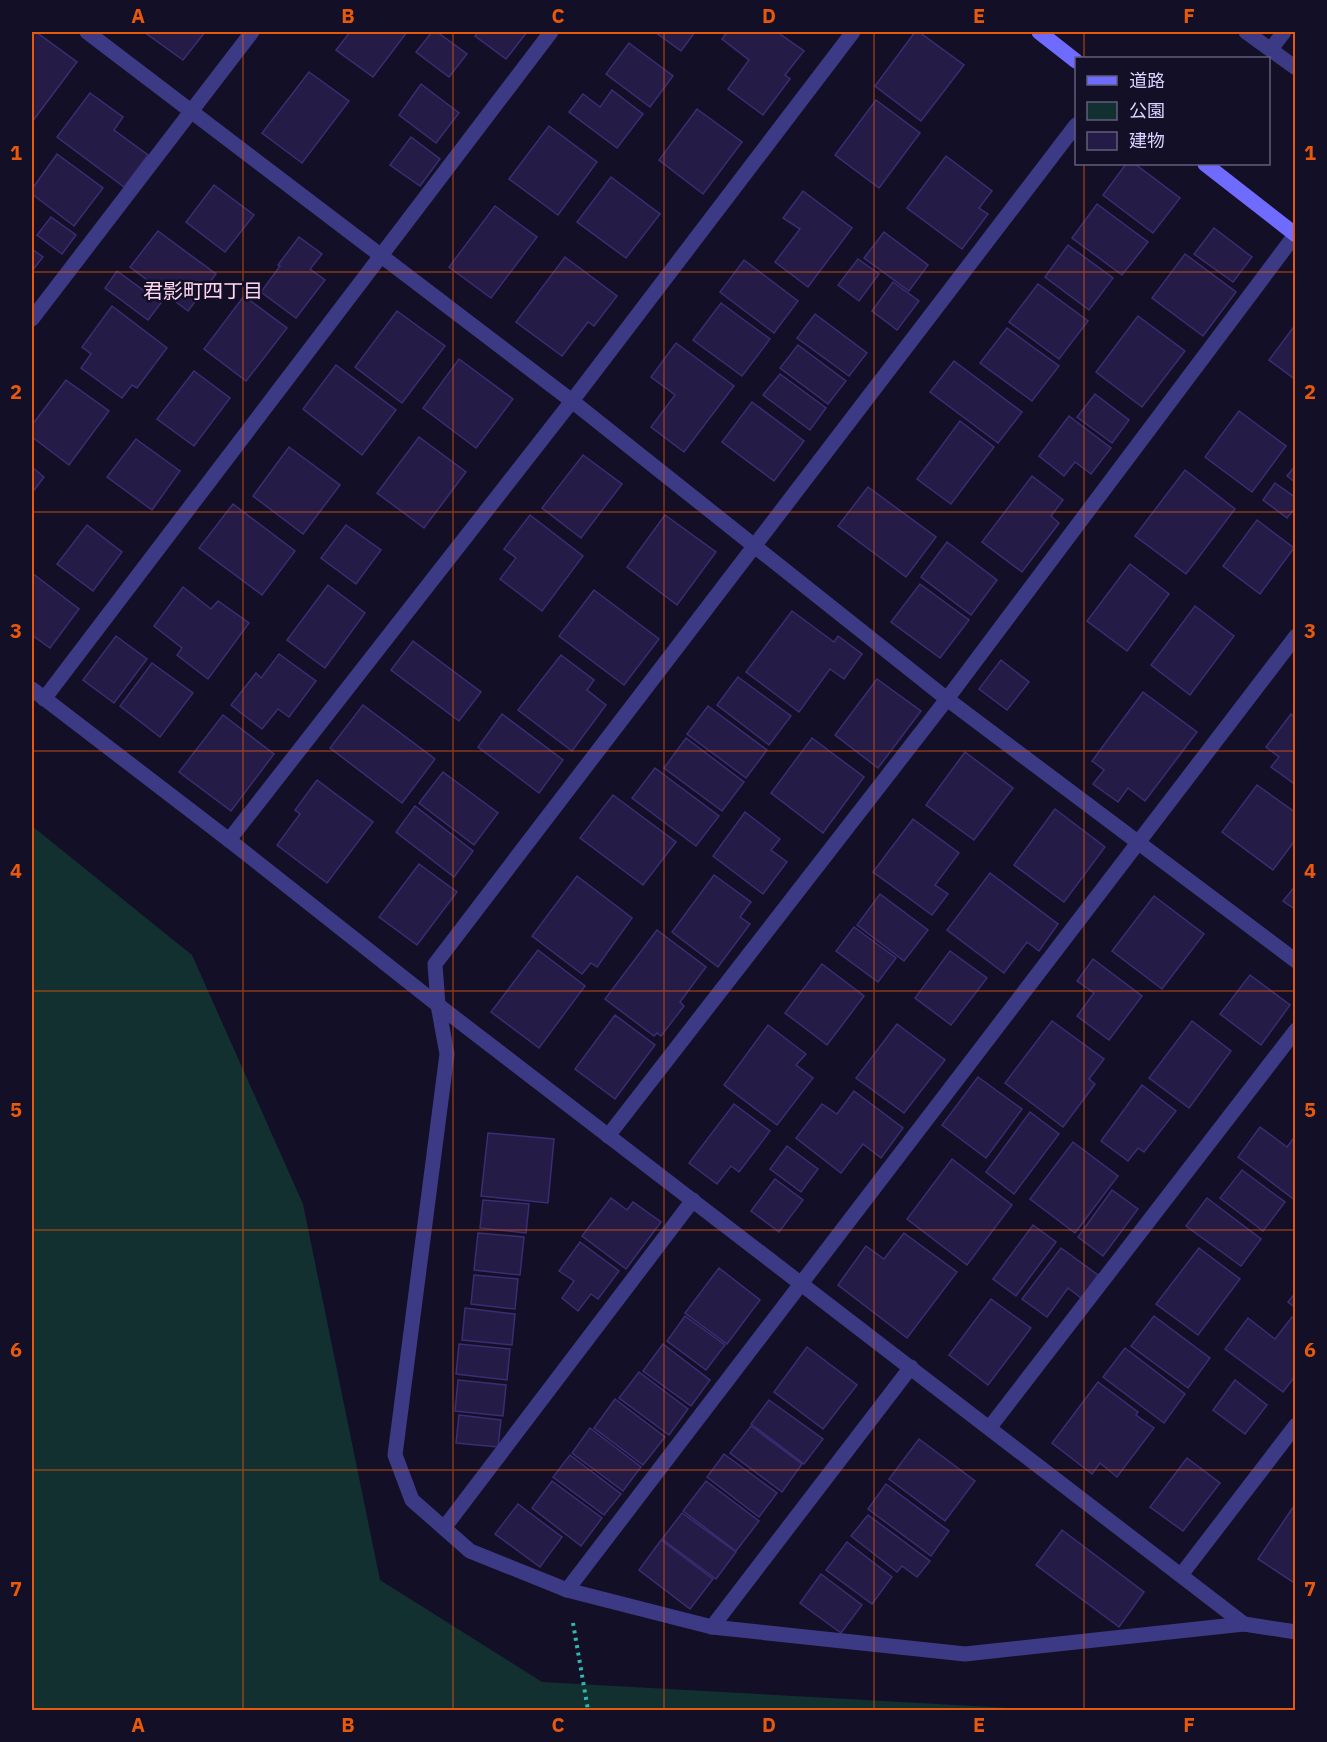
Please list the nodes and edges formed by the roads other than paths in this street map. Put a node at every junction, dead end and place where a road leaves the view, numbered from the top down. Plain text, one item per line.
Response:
1 (87, 32) edge
2 (252, 32) edge
3 (551, 32) edge
4 (853, 32) edge
5 (1246, 32) edge
6 (1284, 32) edge
7 (1049, 34) edge
8 (1271, 49) junction
9 (1075, 59) edge
10 (1296, 68) edge
11 (190, 110) junction
12 (1075, 128) edge
13 (1206, 165) edge
14 (1295, 235) edge
15 (381, 255) junction
16 (32, 319) edge
17 (572, 401) junction
18 (754, 546) junction
19 (1296, 636) edge
20 (38, 694) edge
21 (947, 699) junction
22 (229, 840) junction
23 (1138, 843) junction
24 (1296, 961) edge
25 (438, 1005) junction
26 (1296, 1030) edge
27 (608, 1136) junction
28 (693, 1200) junction
29 (802, 1283) junction
30 (911, 1367) junction
31 (1296, 1425) edge
32 (990, 1427) junction
33 (444, 1528) junction
34 (1180, 1575) junction
35 (567, 1590) junction
36 (1244, 1624) junction
37 (712, 1627) junction
38 (1296, 1632) edge

1 - 11 street
2 - 11 street
3 - 15 street
4 - 17 street
5 - 8 street
6 - 8 street
7 - 9 street
8 - 10 street
11 - 15 street
11 - 16 street
12 - 18 street
13 - 14 street
14 - 21 street
15 - 17 street
15 - 20 street
17 - 18 street
17 - 22 street
18 - 21 street
18 - 25 street
19 - 23 street
20 - 22 street
21 - 23 street
21 - 27 street
22 - 25 street
23 - 24 street
23 - 29 street
25 - 27 street
25 - 33 street
26 - 32 street
27 - 28 street
28 - 29 street
28 - 33 street
29 - 30 street
29 - 35 street
30 - 32 street
30 - 37 street
31 - 34 street
32 - 34 street
33 - 35 street
34 - 36 street
35 - 37 street
36 - 37 street
36 - 38 street

